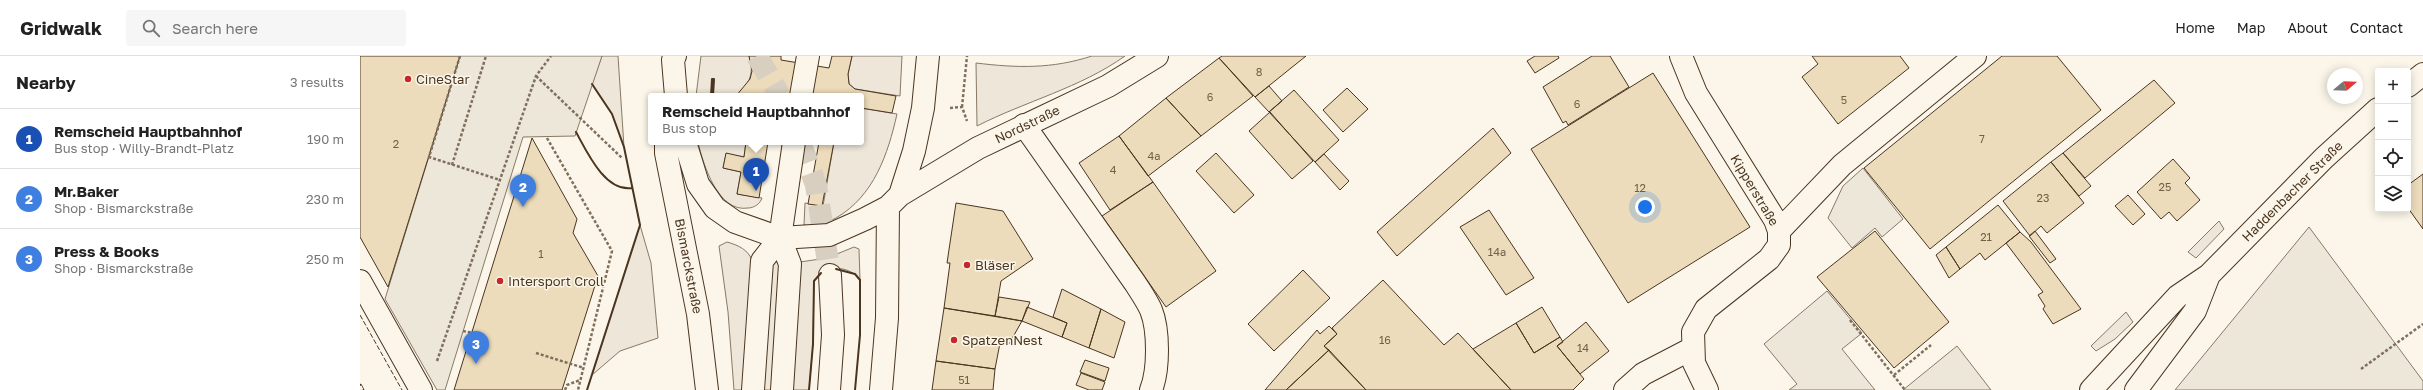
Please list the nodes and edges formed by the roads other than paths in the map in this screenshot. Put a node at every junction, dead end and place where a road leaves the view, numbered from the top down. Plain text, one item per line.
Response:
1 (808, 56) edge
2 (928, 56) edge
3 (1157, 56) edge
4 (1682, 56) edge
5 (1975, 56) edge
6 (673, 57) edge
7 (2423, 74) edge
8 (2411, 84) edge
9 (674, 93) edge
10 (802, 93) edge
11 (2375, 112) edge
12 (1024, 125) junction
13 (666, 145) edge
14 (686, 145) edge
15 (794, 145) edge
16 (894, 201) junction
17 (1779, 231) junction
18 (780, 238) junction
19 (830, 275) tunnel mouth
20 (2209, 275) junction
21 (360, 281) edge
22 (1693, 348) junction
23 (421, 390) edge
24 (707, 390) edge
25 (753, 390) edge
26 (782, 390) edge
27 (829, 390) edge
28 (881, 390) edge
29 (1151, 390) edge
30 (1625, 390) edge
31 (1707, 390) edge
32 (2091, 390) edge
33 (2136, 390) edge

1 - 10 main road
2 - 16 main road
3 - 12 main road, Nordstraße
4 - 17 main road, Kipperstraße
5 - 17 main road
6 - 9 main road
7 - 8 main road
11 - 20 main road, Haddenbacher Straße
12 - 16 main road, Nordstraße
12 - 29 main road
13 - 24 main road, Bismarckstraße
14 - 18 main road
15 - 18 main road
16 - 18 main road, Nordstraße
16 - 28 main road
17 - 22 main road, Kipperstraße
18 - 25 main road
18 - 26 main road
19 - 27 main road
20 - 32 main road, Haddenbacher Straße
20 - 33 main road, Haddenbacher Straße
21 - 23 main road
22 - 30 main road
22 - 31 main road, Kipperstraße

